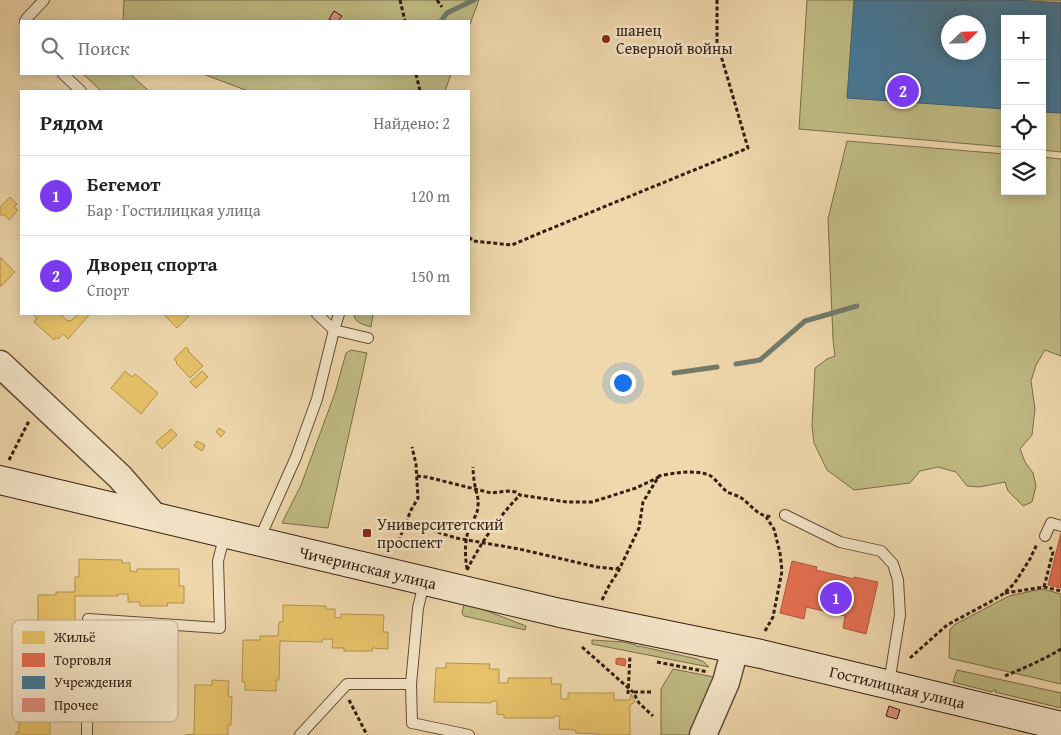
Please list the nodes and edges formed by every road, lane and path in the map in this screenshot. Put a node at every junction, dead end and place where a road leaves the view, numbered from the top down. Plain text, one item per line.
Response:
1 (44, 0) edge
2 (400, 0) edge
3 (437, 0) edge
4 (717, 0) edge
5 (442, 6) dead end
6 (26, 20) edge
7 (404, 20) edge
8 (64, 75) edge
9 (416, 75) edge
10 (80, 90) edge
11 (420, 90) edge
12 (470, 238) edge
13 (318, 315) edge
14 (339, 315) edge
15 (334, 330) junction
16 (368, 338) dead end
17 (0, 364) edge
18 (29, 419) dead end
19 (412, 447) dead end
20 (473, 467) dead end
21 (3, 472) edge
22 (417, 476) junction
23 (660, 476) junction
24 (475, 489) junction
25 (520, 496) junction
26 (785, 514) joint
27 (154, 516) junction
28 (766, 517) junction
29 (407, 520) junction
30 (1061, 526) edge
31 (225, 533) junction
32 (1044, 536) junction
33 (466, 539) junction
34 (258, 541) junction
35 (483, 543) junction
36 (396, 547) dead end
37 (620, 567) junction
38 (425, 580) junction
39 (1044, 587) junction
40 (1061, 591) edge
41 (1003, 594) junction
42 (602, 601) dead end
43 (88, 620) edge
44 (103, 620) edge
45 (178, 625) edge
46 (765, 631) dead end
47 (582, 647) dead end
48 (735, 648) junction
49 (1061, 649) edge
50 (630, 656) dead end
51 (910, 658) dead end
52 (657, 662) dead end
53 (708, 672) dead end
54 (1005, 676) dead end
55 (411, 684) junction
56 (889, 684) junction
57 (628, 686) junction
58 (343, 688) junction
59 (634, 692) junction
60 (653, 692) dead end
61 (653, 716) dead end
62 (88, 722) edge
63 (1061, 726) edge
64 (88, 735) edge
65 (300, 735) edge
66 (368, 735) edge
67 (469, 735) edge
68 (703, 735) edge

1 - 6 lane
2 - 7 path
3 - 5 path
4 - 12 path
8 - 10 lane
9 - 11 path
13 - 15 lane
14 - 15 lane
15 - 16 lane
15 - 34 lane
17 - 27 street
18 - 21 path
19 - 22 path
20 - 24 path
21 - 27 main road, Чичеринская улица
22 - 24 path
22 - 29 path
23 - 25 path
23 - 28 path
23 - 37 path
24 - 25 path
24 - 33 path
25 - 35 path
26 - 28 path
26 - 56 lane
27 - 31 main road, Чичеринская улица
28 - 46 path
29 - 33 path
29 - 36 path
30 - 32 lane
31 - 34 main road, Чичеринская улица
31 - 45 lane
32 - 39 path
32 - 41 path
33 - 35 path
33 - 35 path
34 - 38 main road, Чичеринская улица
35 - 37 path
37 - 42 path
38 - 48 main road, Чичеринская улица
38 - 55 lane
39 - 40 path
39 - 41 path
41 - 51 path
43 - 44 lane
47 - 57 path
48 - 56 main road, Гостилицкая улица
48 - 68 street
49 - 54 path
50 - 57 path
52 - 53 path
55 - 58 lane
55 - 67 lane
56 - 63 main road, Гостилицкая улица
57 - 59 path
57 - 59 path
58 - 65 lane
58 - 66 path
59 - 60 path
59 - 61 path
62 - 64 lane

